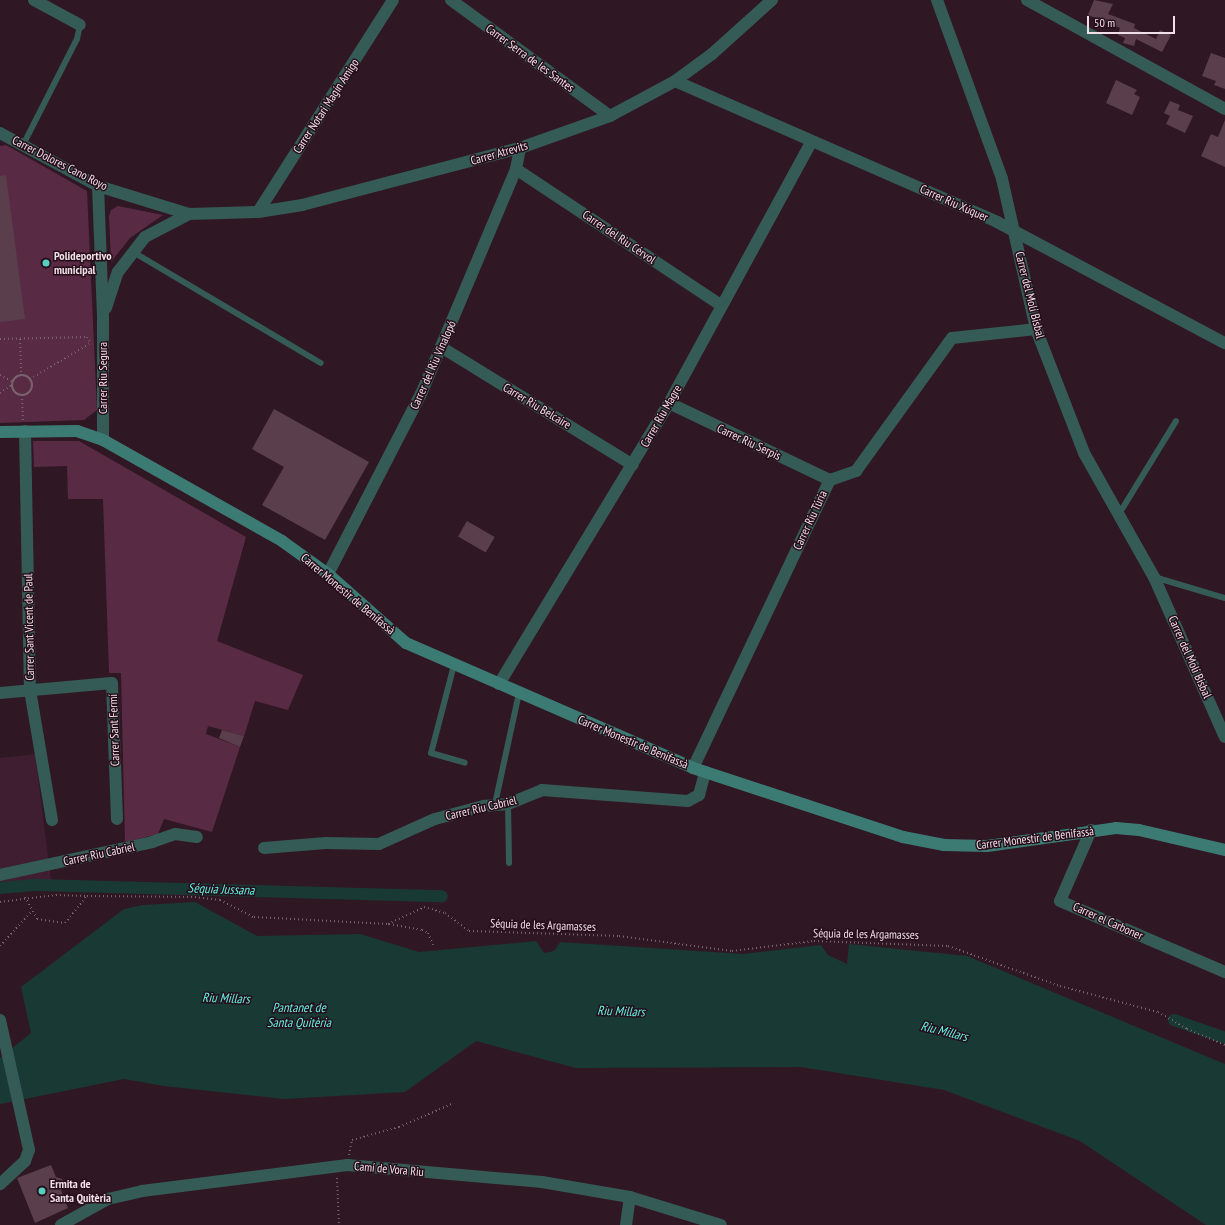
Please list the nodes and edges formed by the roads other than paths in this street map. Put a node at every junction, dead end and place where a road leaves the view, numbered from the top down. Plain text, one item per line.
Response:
1 (34, 0) edge
2 (393, 0) edge
3 (451, 0) edge
4 (772, 0) edge
5 (937, 0) edge
6 (1027, 0) edge
7 (80, 24) joint
8 (674, 81) junction
9 (1225, 109) edge
10 (610, 116) junction
11 (0, 133) edge
12 (812, 141) junction
13 (23, 145) junction
14 (520, 148) junction
15 (516, 169) junction
16 (98, 186) junction
17 (258, 212) junction
18 (189, 214) junction
19 (1015, 233) junction
20 (133, 252) junction
21 (101, 264) junction
22 (118, 272) junction
23 (722, 306) junction
24 (103, 316) junction
25 (1036, 329) junction
26 (1225, 343) edge
27 (441, 347) junction
28 (321, 363) dead end
29 (669, 403) junction
30 (1176, 421) dead end
31 (25, 431) junction
32 (0, 432) edge
33 (104, 440) junction
34 (633, 465) junction
35 (830, 480) junction
36 (1119, 514) junction
37 (328, 574) junction
38 (1154, 577) junction
39 (1225, 598) edge
40 (454, 665) junction
41 (499, 684) junction
42 (30, 690) junction
43 (0, 693) edge
44 (519, 693) junction
45 (1225, 737) edge
46 (465, 764) dead end
47 (693, 768) junction
48 (705, 772) junction
49 (495, 804) junction
50 (508, 804) junction
51 (117, 819) dead end
52 (52, 820) dead end
53 (1091, 830) junction
54 (197, 837) dead end
55 (264, 848) dead end
56 (1225, 850) edge
57 (509, 863) dead end
58 (0, 875) edge
59 (1225, 972) edge
60 (0, 1020) edge
61 (0, 1184) edge
62 (630, 1197) junction
63 (61, 1225) edge
64 (626, 1225) edge
65 (721, 1225) edge

1 - 7 street
2 - 17 street, Carrer Notari Magín Amigo
3 - 10 street, Carrer Serra de les Santes
4 - 8 street, Carrer Atrevits
5 - 19 street, Carrer del Molí Bisbal
6 - 9 street
7 - 13 lane
8 - 10 street, Carrer Atrevits
8 - 12 street, Carrer Riu Xúquer
10 - 14 street, Carrer Atrevits
11 - 13 street, Carrer Dolores Cano Royo
12 - 19 street, Carrer Riu Xúquer
12 - 23 street, Carrer Riu Magre
13 - 16 street, Carrer Dolores Cano Royo
14 - 15 street, Carrer del Riu Vinalopó
14 - 17 street, Carrer Atrevits
15 - 23 street, Carrer del Riu Cérvol
15 - 27 street, Carrer del Riu Vinalopó
16 - 18 street, Carrer Dolores Cano Royo
16 - 21 street, Carrer Riu Segura
17 - 18 street, Carrer Atrevits
18 - 20 street
19 - 25 street, Carrer del Molí Bisbal
19 - 26 street, Carrer Riu Xúquer
20 - 22 street
20 - 28 lane
21 - 22 street
21 - 24 street, Carrer Riu Segura
22 - 24 street
23 - 29 street, Carrer Riu Magre
24 - 33 street, Carrer Riu Segura
25 - 35 street, Carrer Riu Túria
25 - 36 street, Carrer del Molí Bisbal
27 - 34 street, Carrer Riu Belcaire
27 - 37 street, Carrer del Riu Vinalopó
29 - 34 street, Carrer Riu Magre
29 - 35 street, Carrer Riu Serpis
30 - 36 lane
31 - 32 street, Carrer Monestir de Benifassà
31 - 33 street, Carrer Monestir de Benifassà
31 - 42 street, Carrer Sant Vicent de Paul
33 - 37 street, Carrer Monestir de Benifassà
34 - 41 street, Carrer Riu Magre
35 - 47 street, Carrer Riu Túria
36 - 38 street, Carrer del Molí Bisbal
37 - 40 street, Carrer Monestir de Benifassà
38 - 39 lane
38 - 45 street, Carrer del Molí Bisbal
40 - 41 street, Carrer Monestir de Benifassà
40 - 46 lane
41 - 44 street, Carrer Monestir de Benifassà
42 - 43 street, Carrer Sant Fermí
42 - 51 street, Carrer Sant Fermí
42 - 52 street, Carrer Sant Vicent de Paul
44 - 47 street, Carrer Monestir de Benifassà
44 - 49 lane
47 - 48 street, Carrer Monestir de Benifassà
48 - 50 street, Carrer Riu Cabriel
48 - 53 street, Carrer Monestir de Benifassà
49 - 50 street, Carrer Riu Cabriel
49 - 55 street, Carrer Riu Cabriel
50 - 57 lane
53 - 56 street, Carrer Monestir de Benifassà
53 - 59 street, Carrer el Carboner
54 - 58 street, Carrer Riu Cabriel
60 - 61 street
62 - 63 street, Camí de Vora Riu
62 - 64 street
62 - 65 street, Camí de Vora Riu

